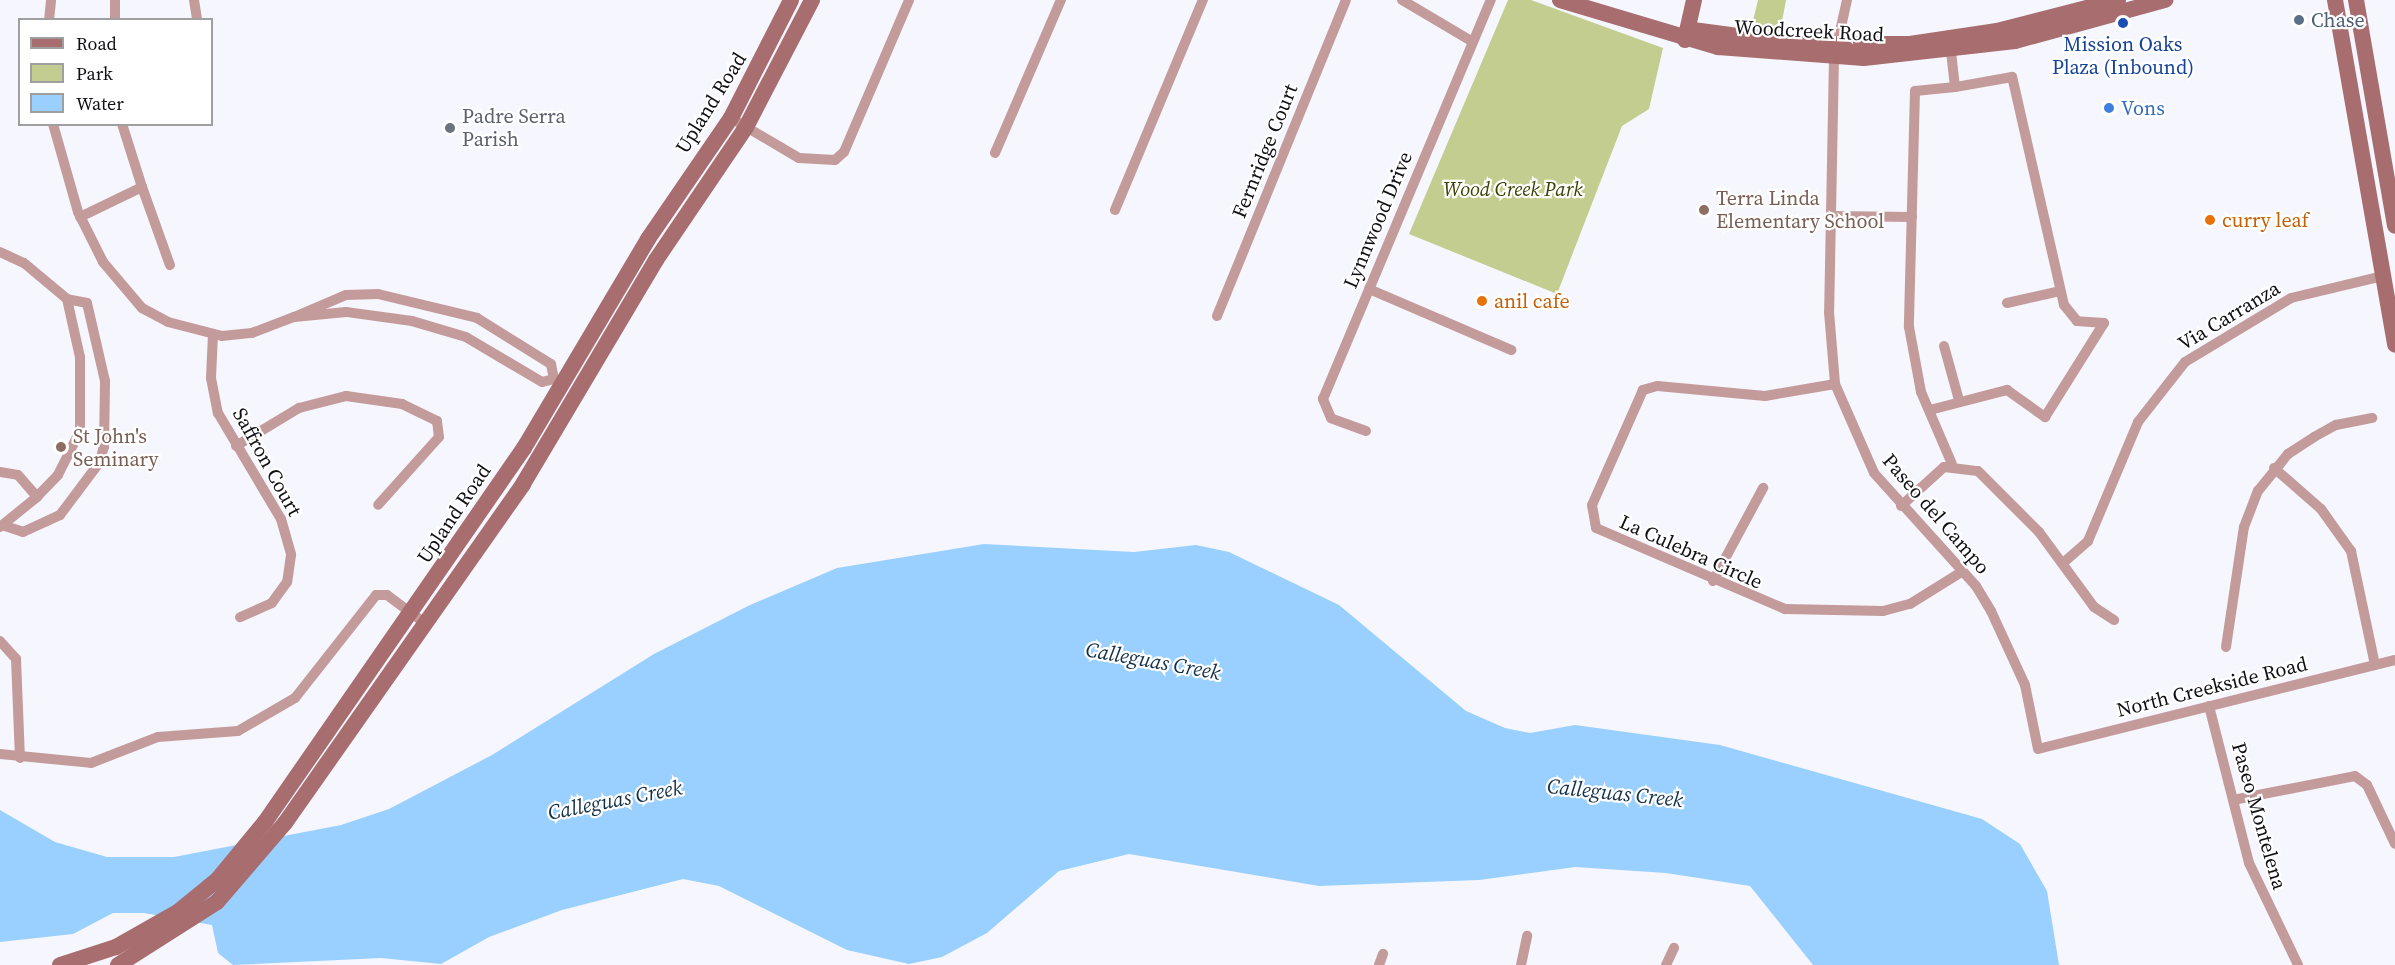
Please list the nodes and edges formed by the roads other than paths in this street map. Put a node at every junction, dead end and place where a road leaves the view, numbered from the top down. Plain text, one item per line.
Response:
1 (51, 0) edge
2 (115, 0) edge
3 (194, 0) edge
4 (791, 0) edge
5 (812, 0) edge
6 (909, 0) edge
7 (1061, 0) edge
8 (1203, 0) edge
9 (1346, 0) edge
10 (1402, 0) edge
11 (1491, 0) edge
12 (1560, 0) edge
13 (1595, 0) edge
14 (1694, 0) edge
15 (1847, 0) edge
16 (2165, 0) edge
17 (2335, 0) edge
18 (2356, 0) edge
19 (2126, 3) edge
20 (49, 18) edge
21 (115, 18) edge
22 (197, 18) edge
23 (1686, 34) junction
24 (1473, 42) junction
25 (1950, 46) junction
26 (1834, 52) junction
27 (1955, 87) junction
28 (730, 118) junction
29 (54, 126) edge
30 (123, 126) edge
31 (746, 127) junction
32 (995, 153) dead end
33 (142, 187) junction
34 (1116, 210) dead end
35 (1831, 216) junction
36 (80, 217) junction
37 (1912, 217) junction
38 (2395, 226) edge
39 (0, 252) edge
40 (170, 265) dead end
41 (2383, 276) junction
42 (1369, 289) junction
43 (2060, 291) junction
44 (67, 299) junction
45 (2007, 303) dead end
46 (1216, 316) dead end
47 (294, 317) junction
48 (213, 334) junction
49 (2395, 345) edge
50 (1944, 346) dead end
51 (1511, 350) dead end
52 (1836, 384) junction
53 (1959, 400) junction
54 (1930, 410) junction
55 (2372, 418) dead end
56 (1366, 431) dead end
57 (236, 446) junction
58 (1952, 464) junction
59 (2274, 468) junction
60 (0, 472) edge
61 (1763, 488) dead end
62 (36, 497) junction
63 (378, 505) dead end
64 (1901, 506) junction
65 (2, 526) edge
66 (2063, 563) junction
67 (1963, 571) junction
68 (1713, 581) junction
69 (411, 613) junction
70 (240, 617) dead end
71 (2114, 620) dead end
72 (426, 624) junction
73 (0, 641) edge
74 (2226, 647) dead end
75 (2395, 660) edge
76 (2375, 665) junction
77 (2209, 706) junction
78 (2038, 749) joint
79 (0, 754) edge
80 (20, 758) junction
81 (2233, 800) junction
82 (2395, 844) edge
83 (1527, 936) dead end
84 (116, 947) junction
85 (1674, 948) dead end
86 (1383, 954) dead end
87 (126, 963) edge
88 (60, 965) edge
89 (1379, 965) edge
90 (1521, 965) edge
91 (1666, 965) edge
92 (2298, 965) edge

1 - 20 street
2 - 21 street
3 - 22 street
4 - 28 main road, Upland Road
5 - 31 main road, Upland Road
6 - 31 street
7 - 32 street
8 - 34 street
9 - 46 street, Fernridge Court
10 - 24 street
11 - 24 street, Lynnwood Drive
12 - 23 main road, Woodcreek Road
13 - 23 main road, Woodcreek Road
14 - 23 main road
15 - 26 street, Paseo del Campo
16 - 19 main road, Woodcreek Road
17 - 41 main road
18 - 38 main road
19 - 25 main road, Woodcreek Road
23 - 26 main road, Woodcreek Road
24 - 42 street, Lynnwood Drive
25 - 26 main road, Woodcreek Road
25 - 27 street
26 - 35 street, Paseo del Campo
27 - 37 street
27 - 43 street
28 - 31 street
28 - 69 main road, Upland Road
29 - 36 street
30 - 33 street
31 - 72 main road, Upland Road
33 - 36 street
33 - 40 street
35 - 37 street
35 - 52 street, Paseo del Campo
36 - 48 street
37 - 54 street
39 - 44 street
41 - 49 main road
41 - 66 street, Via Carranza
42 - 51 street
42 - 56 street, Lynnwood Drive
43 - 45 street
43 - 53 street
44 - 62 street
44 - 65 street
47 - 47 street
47 - 48 street
48 - 57 street, Saffron Court
50 - 53 street
52 - 64 street, Paseo del Campo
52 - 68 street, La Culebra Circle
53 - 54 street
54 - 58 street
55 - 59 street
57 - 63 street
57 - 70 street, Saffron Court
58 - 64 street
58 - 66 street
59 - 74 street
59 - 76 street
60 - 62 street
61 - 68 street
62 - 65 street
64 - 67 street, Paseo del Campo
66 - 71 street
67 - 68 street, La Culebra Circle
67 - 78 street, Paseo del Campo
69 - 72 street
69 - 80 street
69 - 84 main road, Upland Road
72 - 87 main road, Upland Road
73 - 80 street
75 - 76 street, North Creekside Road
76 - 77 street, North Creekside Road
77 - 78 street, North Creekside Road
77 - 81 street, Paseo Montelena
79 - 80 street
81 - 82 street
81 - 92 street, Paseo Montelena
83 - 90 street
84 - 87 main road
84 - 88 main road, Upland Road
85 - 91 street
86 - 89 street

